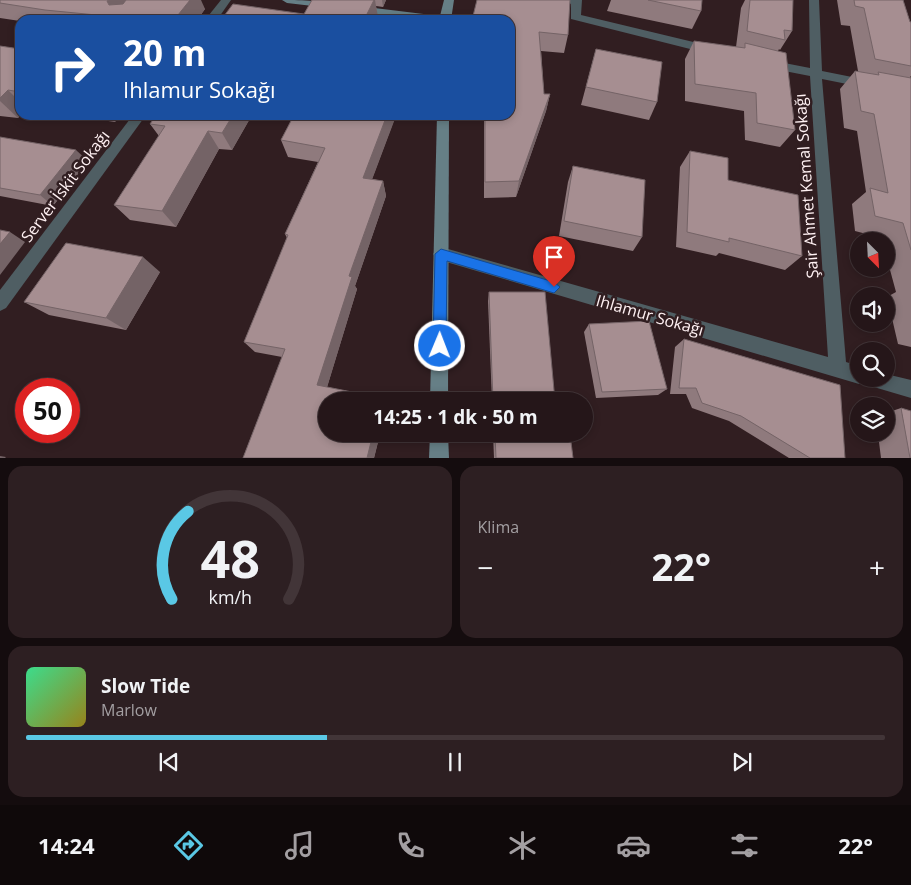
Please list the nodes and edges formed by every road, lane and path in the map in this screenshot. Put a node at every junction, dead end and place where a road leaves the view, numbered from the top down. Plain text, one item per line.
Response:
1 (226, 0) edge
2 (287, 0) edge
3 (449, 0) edge
4 (567, 0) edge
5 (814, 0) edge
6 (215, 15) edge
7 (405, 15) edge
8 (445, 15) edge
9 (720, 52) edge
10 (758, 61) edge
11 (816, 75) junction
12 (882, 87) edge
13 (136, 120) edge
14 (443, 120) edge
15 (441, 254) junction
16 (0, 303) edge
17 (838, 369) junction
18 (850, 372) edge
19 (895, 385) edge
20 (911, 389) edge
21 (439, 392) edge
22 (439, 442) edge
23 (438, 458) edge

1 - 6 street
2 - 7 main road
3 - 8 main road
4 - 9 street
5 - 11 street, Şair Ahmet Kemal Sokağı
10 - 11 street
11 - 12 street
11 - 17 street, Şair Ahmet Kemal Sokağı
13 - 16 street, Server İskit Sokağı
14 - 15 main road
15 - 17 street, Ihlamur Sokağı
15 - 21 main road
17 - 18 street, Ihlamur Sokağı
19 - 20 street
22 - 23 main road

